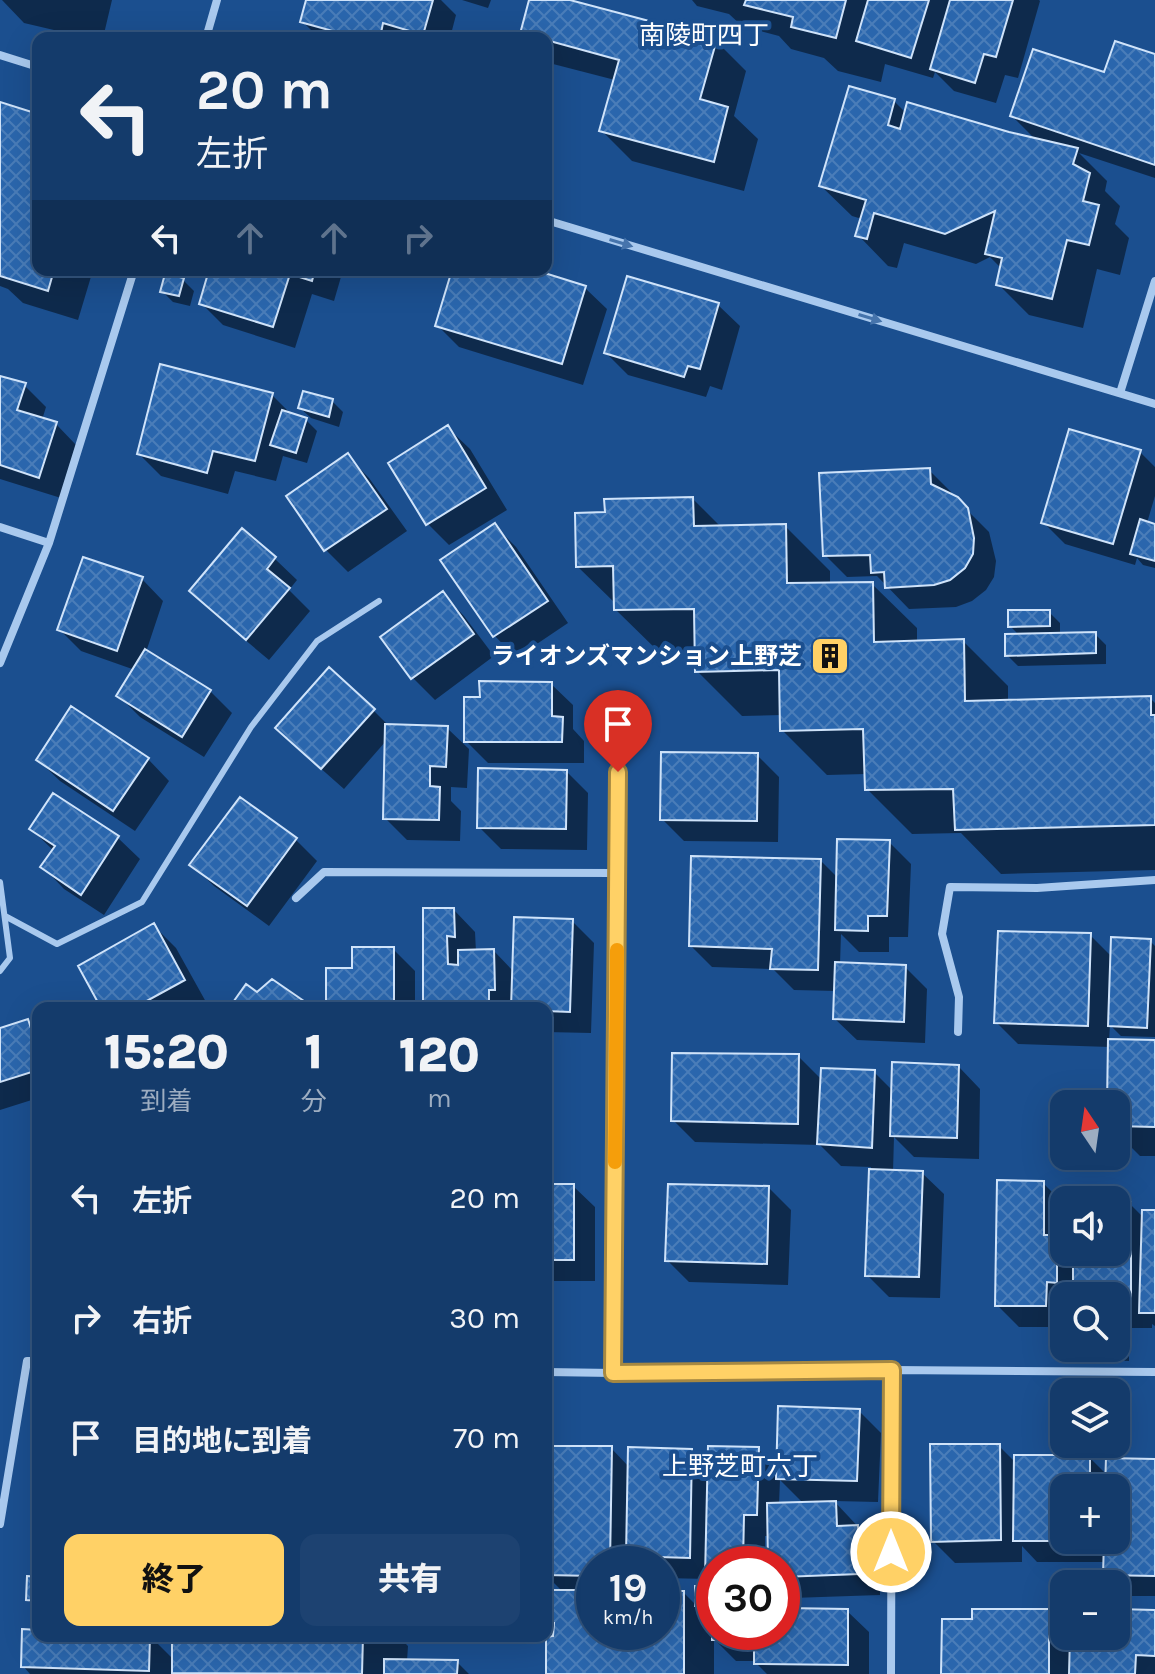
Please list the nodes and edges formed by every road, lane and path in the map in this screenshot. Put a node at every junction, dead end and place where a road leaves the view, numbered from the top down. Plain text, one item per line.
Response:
1 (217, 0) edge
2 (208, 32) edge
3 (0, 55) edge
4 (32, 65) edge
5 (552, 222) edge
6 (132, 276) edge
7 (1155, 281) edge
8 (1120, 393) junction
9 (1155, 404) edge
10 (0, 527) edge
11 (49, 543) junction
12 (379, 601) dead end
13 (0, 663) edge
14 (618, 772) dead end
15 (617, 873) junction
16 (1155, 880) edge
17 (0, 882) edge
18 (296, 898) dead end
19 (5, 916) junction
20 (0, 971) edge
21 (958, 1032) dead end
22 (32, 1361) edge
23 (892, 1370) junction
24 (552, 1372) edge
25 (1155, 1372) edge
26 (613, 1373) junction
27 (0, 1518) edge
28 (0, 1524) edge
29 (891, 1674) edge

1 - 2 street
3 - 4 street
5 -> 8 street
6 - 11 street
7 - 8 street
8 - 9 street
10 - 11 street
11 - 13 street
12 - 19 lane
14 - 15 street
15 - 18 street
15 - 26 street
16 - 21 street
17 - 19 lane
19 - 20 lane
22 - 27 street
23 - 25 street
23 - 26 street
23 - 29 street
24 - 26 street
27 - 28 street

